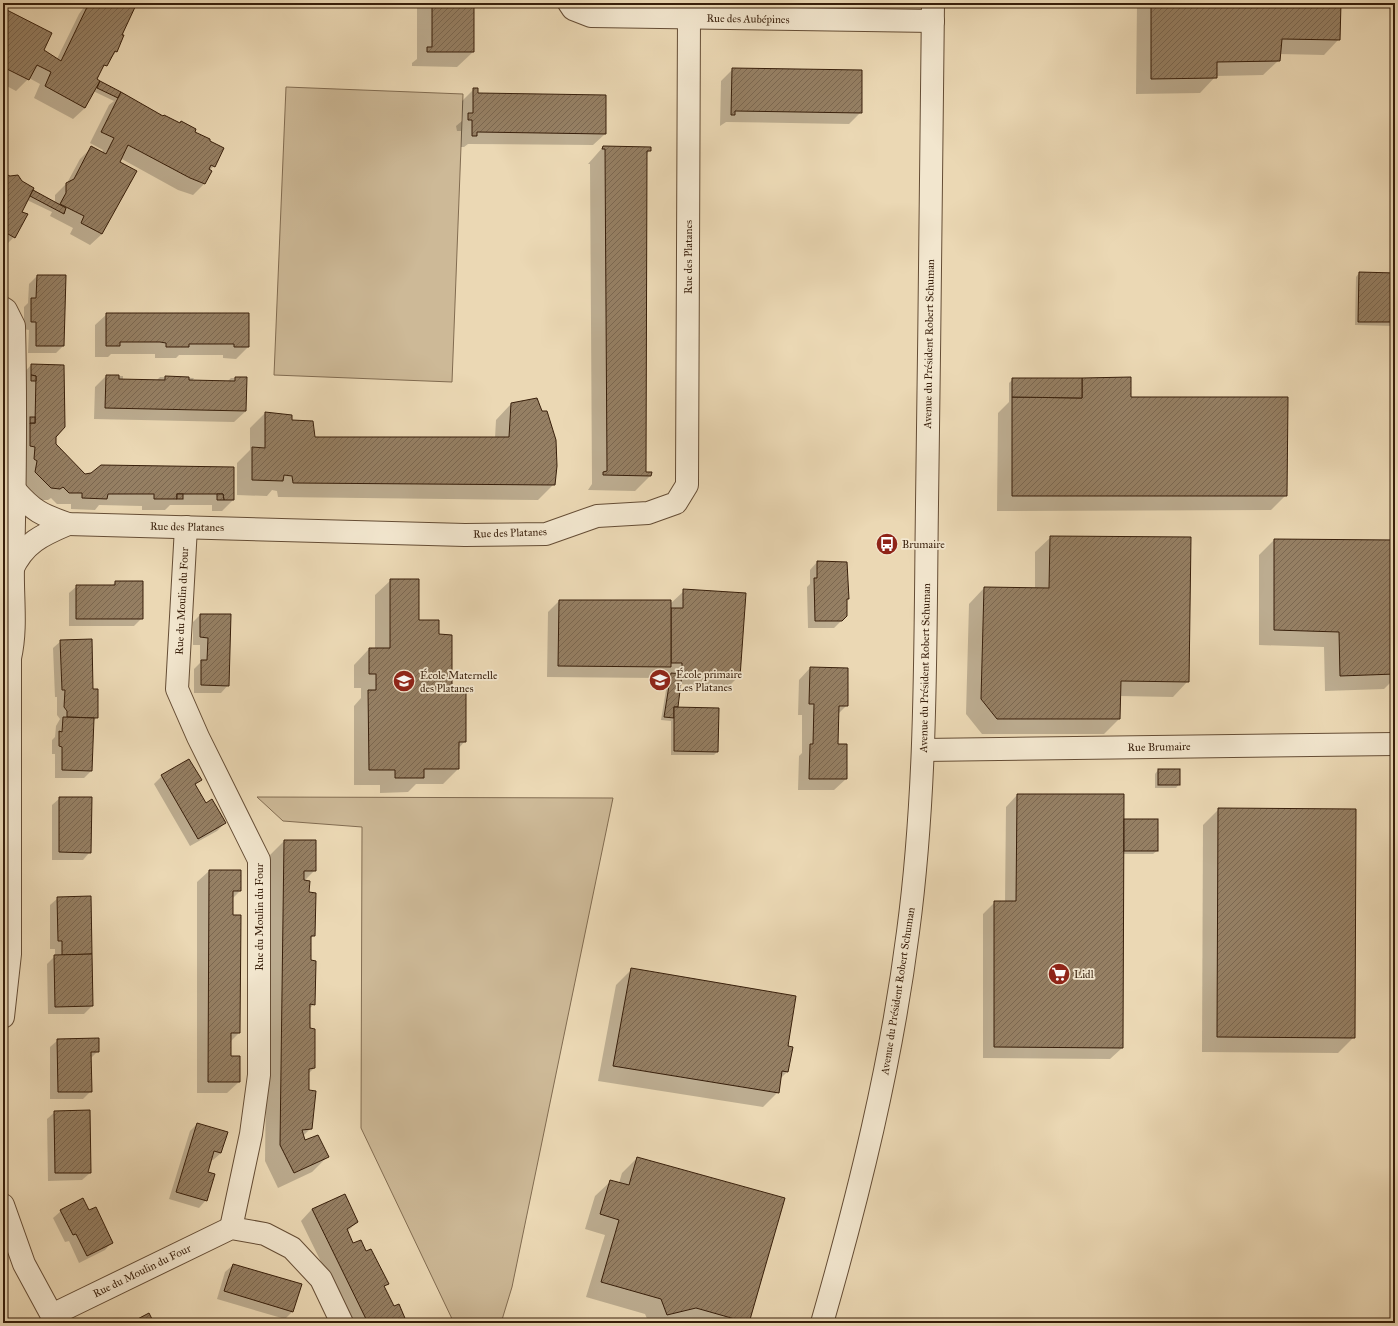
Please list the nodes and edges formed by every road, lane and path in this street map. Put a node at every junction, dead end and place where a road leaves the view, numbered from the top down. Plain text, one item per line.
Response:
1 (569, 3) edge
2 (824, 11) edge
3 (933, 12) edge
4 (689, 18) junction
5 (3, 308) edge
6 (15, 490) junction
7 (68, 524) junction
8 (186, 528) junction
9 (13, 569) junction
10 (3, 596) edge
11 (6, 654) edge
12 (1395, 744) edge
13 (923, 750) junction
14 (6, 882) edge
15 (3, 1017) edge
16 (3, 1205) edge
17 (231, 1228) junction
18 (54, 1319) edge
19 (342, 1323) edge
20 (822, 1323) edge

1 - 4 street, Rue des Aubépines
2 - 3 street, Rue des Aubépines
2 - 4 street, Rue des Aubépines
3 - 13 street, Avenue du Président Robert Schuman
4 - 8 street, Rue des Platanes
5 - 6 street
6 - 7 street, Rue des Platanes
6 - 9 street
7 - 8 street, Rue des Platanes
7 - 9 street, Rue des Platanes
8 - 17 street, Rue du Moulin du Four
9 - 10 street
9 - 11 street
11 - 14 street
12 - 13 street, Rue Brumaire
13 - 20 street, Avenue du Président Robert Schuman
14 - 15 street
16 - 18 street
17 - 18 street, Rue du Moulin du Four
17 - 19 street

